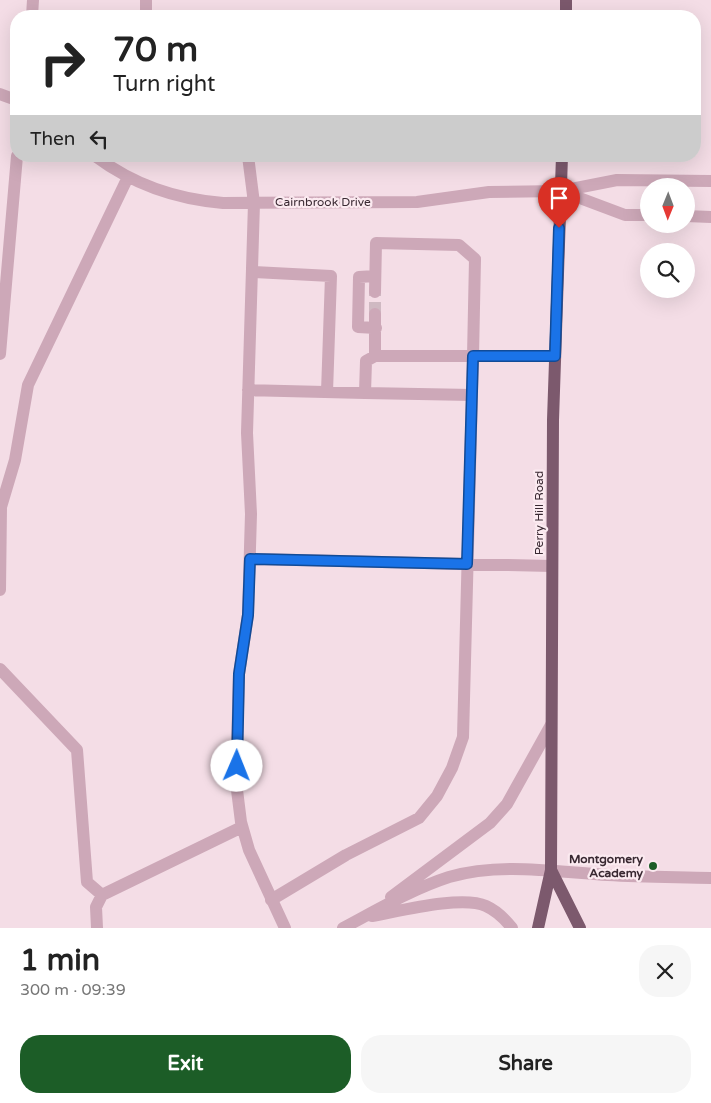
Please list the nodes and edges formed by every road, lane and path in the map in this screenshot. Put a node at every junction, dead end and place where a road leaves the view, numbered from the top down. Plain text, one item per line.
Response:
1 (16, 162) edge
2 (105, 162) edge
3 (249, 162) edge
4 (562, 162) edge
5 (128, 177) junction
6 (711, 181) edge
7 (560, 191) junction
8 (254, 202) junction
9 (640, 215) edge
10 (695, 216) edge
11 (711, 217) edge
12 (252, 272) junction
13 (376, 276) junction
14 (376, 292) tunnel mouth
15 (375, 314) tunnel mouth
16 (376, 328) junction
17 (0, 354) edge
18 (375, 356) junction
19 (473, 356) junction
20 (555, 356) junction
21 (248, 390) junction
22 (327, 392) junction
23 (365, 393) junction
24 (472, 395) junction
25 (250, 559) junction
26 (467, 564) junction
27 (552, 566) junction
28 (0, 590) edge
29 (0, 669) edge
30 (551, 725) junction
31 (242, 827) junction
32 (551, 870) junction
33 (711, 878) edge
34 (102, 895) junction
35 (271, 900) junction
36 (362, 917) junction
37 (97, 928) edge
38 (285, 928) edge
39 (343, 928) edge
40 (512, 928) edge
41 (538, 928) edge
42 (580, 928) edge

1 - 17 street
2 - 5 street, Cairnbrook Drive
3 - 8 street
4 - 7 main road, Perry Hill Road
5 - 8 street, Cairnbrook Drive
5 - 28 street
6 - 7 street
7 - 8 street, Cairnbrook Drive
7 - 9 street
7 - 20 main road, Perry Hill Road
8 - 12 street
10 - 11 street
12 - 21 street
12 - 22 street
13 - 14 street
13 - 16 street
13 - 19 street
15 - 16 street
16 - 18 street
18 - 19 street
18 - 23 street
19 - 20 street
19 - 24 street
20 - 27 main road, Perry Hill Road
21 - 22 street
21 - 25 street
22 - 23 street
23 - 24 street
24 - 26 street
25 - 26 street
25 - 31 street
26 - 27 street
26 - 35 street
27 - 30 main road, Perry Hill Road
29 - 34 street
30 - 32 main road, Perry Hill Road
30 - 36 street
31 - 34 street
31 - 35 street
32 - 33 street
32 - 36 street
32 - 41 main road, Perry Hill Road
32 - 42 main road, Perry Hill Road
34 - 37 street
35 - 38 street
36 - 39 street
36 - 40 street

